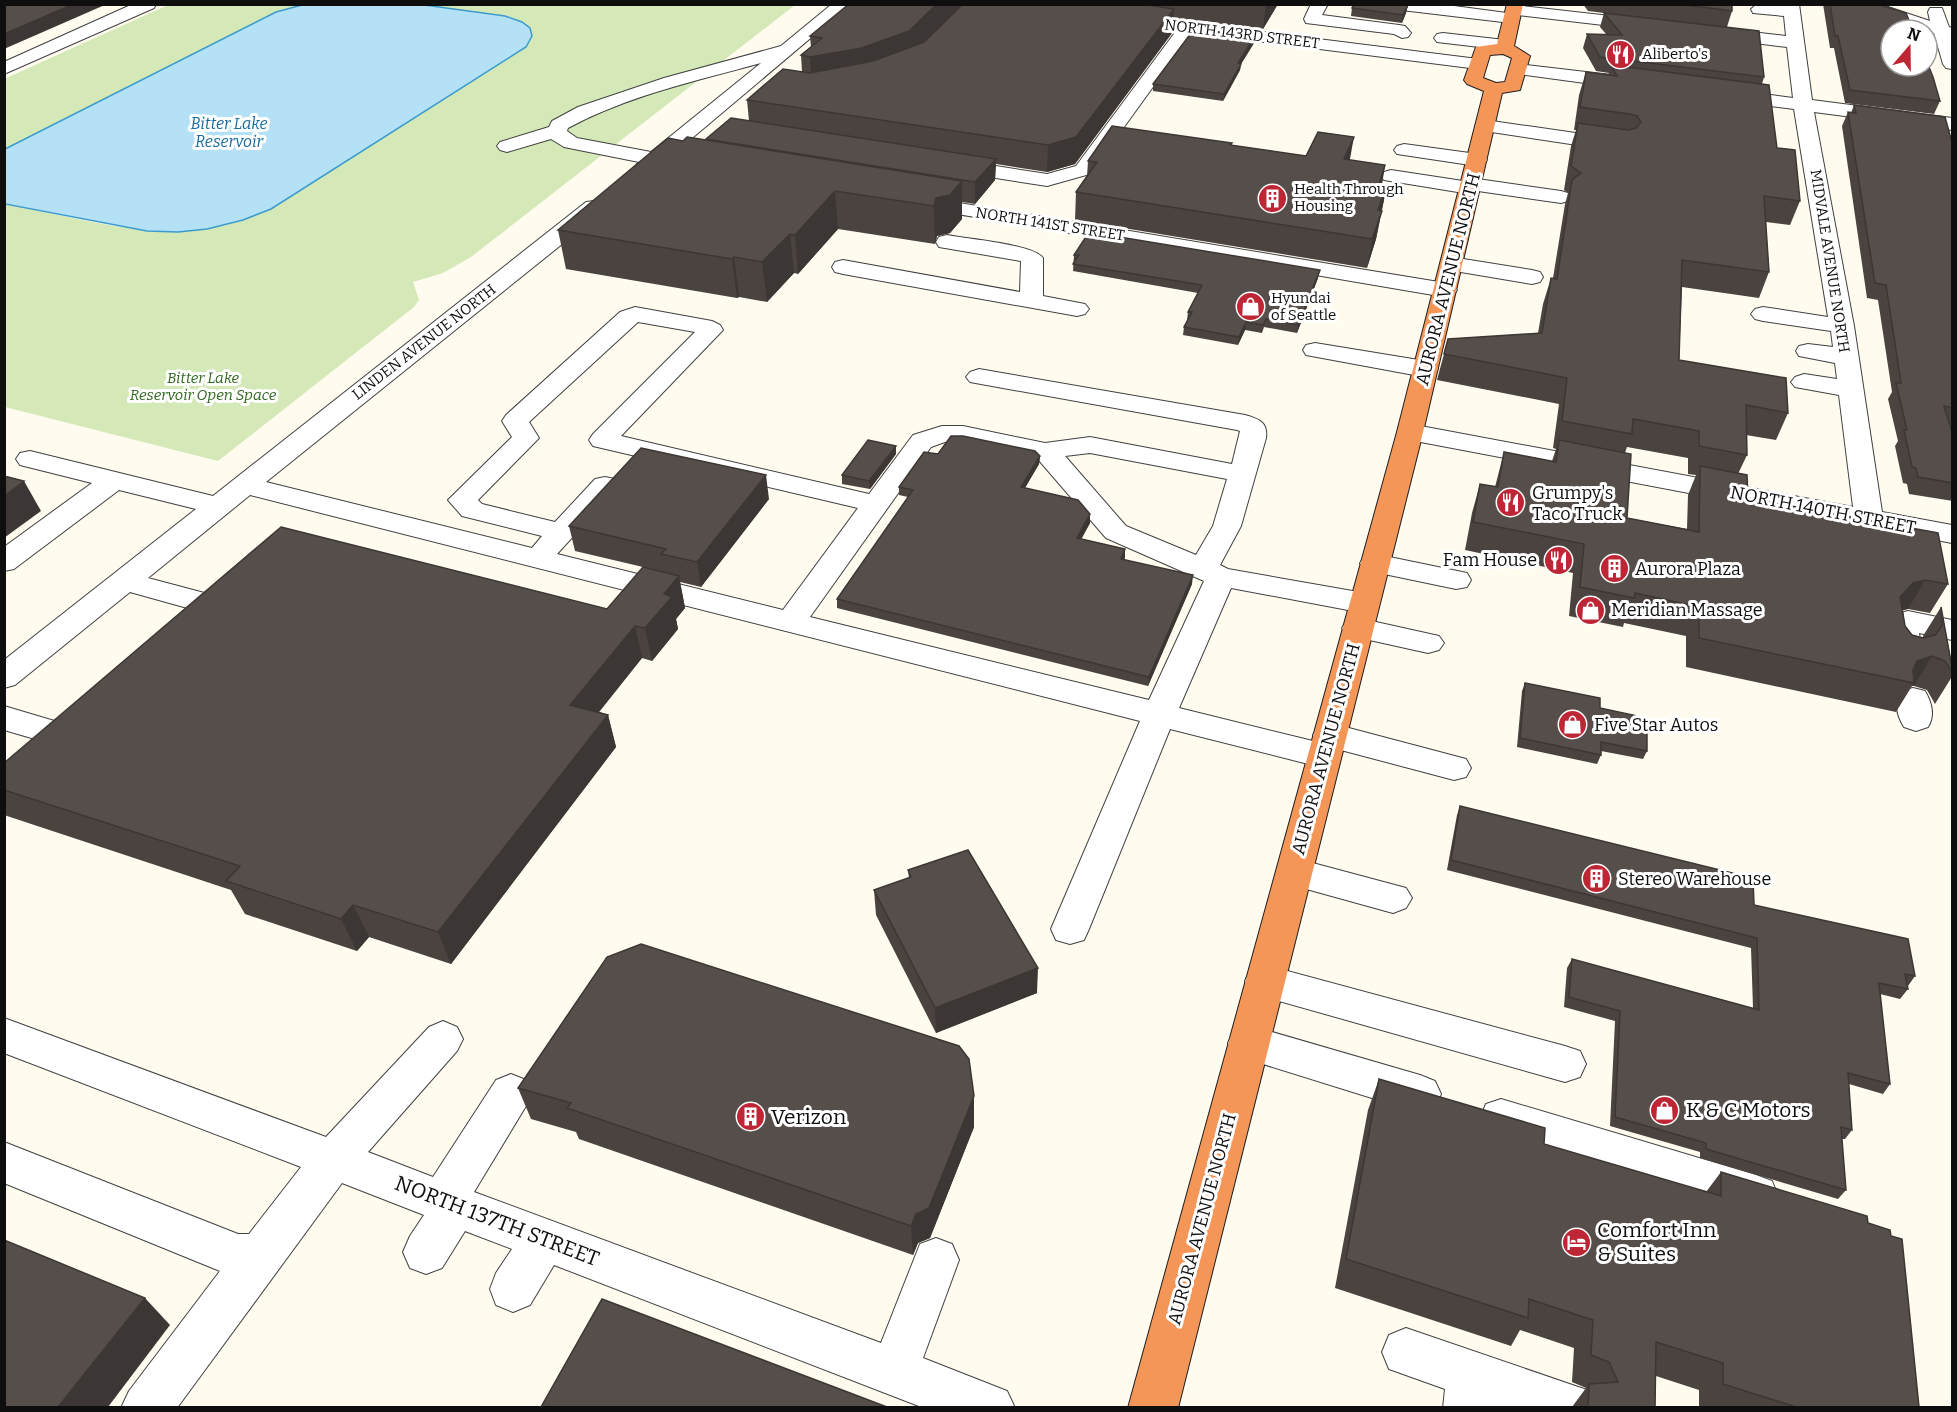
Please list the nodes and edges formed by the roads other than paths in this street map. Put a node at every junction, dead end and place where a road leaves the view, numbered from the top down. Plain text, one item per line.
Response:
1 (148, 4) edge
2 (843, 4) edge
3 (1310, 4) edge
4 (1320, 4) edge
5 (1375, 4) edge
6 (1393, 4) edge
7 (1860, 4) edge
8 (1934, 4) edge
9 (1450, 5) edge
10 (1872, 7) edge
11 (1423, 8) junction
12 (1791, 8) edge
13 (1513, 9) edge
14 (1759, 9) dead end
15 (1301, 21) junction
16 (1146, 22) edge
17 (1188, 27) junction
18 (1667, 27) edge
19 (1699, 31) edge
20 (1947, 31) edge
21 (1402, 33) junction
22 (1290, 41) junction
23 (1797, 43) junction
24 (1505, 46) junction
25 (787, 50) junction
26 (1478, 64) junction
27 (1953, 64) edge
28 (4, 69) edge
29 (1518, 69) junction
30 (627, 76) dead end
31 (670, 82) junction
32 (748, 82) junction
33 (771, 85) edge
34 (1643, 85) edge
35 (1494, 89) junction
36 (1712, 93) edge
37 (1803, 105) junction
38 (1953, 124) edge
39 (697, 125) junction
40 (1485, 126) junction
41 (720, 128) edge
42 (557, 131) junction
43 (1621, 145) edge
44 (507, 146) dead end
45 (1404, 150) dead end
46 (655, 159) junction
47 (933, 162) edge
48 (713, 168) edge
49 (1391, 176) dead end
50 (1473, 177) junction
51 (1561, 197) dead end
52 (895, 199) edge
53 (1062, 205) dead end
54 (1048, 224) junction
55 (947, 242) edge
56 (843, 267) dead end
57 (1448, 277) junction
58 (1532, 277) dead end
59 (1031, 301) junction
60 (1077, 309) dead end
61 (1763, 314) dead end
62 (1842, 326) junction
63 (1315, 350) dead end
64 (1808, 351) dead end
65 (1846, 357) junction
66 (1425, 369) junction
67 (979, 377) dead end
68 (1804, 382) dead end
69 (1850, 389) junction
70 (1410, 432) junction
71 (1045, 451) junction
72 (30, 459) dead end
73 (1243, 474) junction
74 (114, 480) junction
75 (243, 485) junction
76 (606, 485) edge
77 (876, 504) junction
78 (217, 506) junction
79 (1869, 518) junction
80 (562, 532) junction
81 (1953, 534) edge
82 (538, 558) junction
83 (4, 562) edge
84 (1375, 563) junction
85 (1212, 573) junction
86 (1456, 580) dead end
87 (123, 581) junction
88 (1361, 616) junction
89 (790, 622) junction
90 (189, 629) edge
91 (1953, 630) edge
92 (1428, 643) dead end
93 (1906, 654) edge
94 (4, 677) edge
95 (92, 713) edge
96 (1160, 715) junction
97 (4, 718) edge
98 (66, 736) junction
99 (1327, 745) junction
100 (39, 759) edge
101 (1454, 768) dead end
102 (1294, 872) junction
103 (1393, 898) dead end
104 (1070, 929) dead end
105 (1265, 981) junction
106 (4, 1035) edge
107 (443, 1039) dead end
108 (1248, 1043) junction
109 (1565, 1064) dead end
110 (511, 1093) dead end
111 (334, 1159) junction
112 (4, 1162) edge
113 (450, 1203) junction
114 (1787, 1205) edge
115 (544, 1239) junction
116 (426, 1252) dead end
117 (260, 1256) junction
118 (936, 1260) dead end
119 (513, 1289) dead end
120 (1406, 1352) dead end
121 (894, 1371) junction
122 (1470, 1390) edge
123 (146, 1407) edge
124 (990, 1407) edge
125 (1153, 1407) edge
126 (1570, 1407) edge

1 - 28 street
2 - 25 street, LINDEN AVENUE NORTH
3 - 15 street
4 - 21 street
5 - 11 street
6 - 11 street
7 - 10 street
8 - 20 street
9 - 13 street
10 - 20 street
11 - 13 street
12 - 14 street
12 - 23 street, MIDVALE AVENUE NORTH
13 - 18 street
13 - 24 highway
15 - 21 street
15 - 22 street
16 - 17 street, NORTH 143RD STREET
17 - 22 street, NORTH 143RD STREET
17 - 47 street
19 - 23 street
20 - 27 street
21 - 24 street
22 - 26 street, NORTH 143RD STREET
23 - 37 street, MIDVALE AVENUE NORTH
24 - 26 highway
24 - 29 highway
25 - 31 street
25 - 32 street, LINDEN AVENUE NORTH
26 - 35 highway
29 - 34 street
29 - 35 highway
30 - 31 street
31 - 42 street
32 - 33 street
32 - 39 street, LINDEN AVENUE NORTH
35 - 40 highway, AURORA AVENUE NORTH
36 - 37 street
37 - 38 street
37 - 62 street, MIDVALE AVENUE NORTH
39 - 41 street
39 - 46 street, LINDEN AVENUE NORTH
40 - 43 street
40 - 50 highway, AURORA AVENUE NORTH
42 - 44 street
42 - 46 street
45 - 50 street
46 - 48 street
46 - 75 street, LINDEN AVENUE NORTH
49 - 50 street
50 - 51 street
50 - 57 highway, AURORA AVENUE NORTH
52 - 54 street, NORTH 141ST STREET
53 - 54 street
54 - 57 street, NORTH 141ST STREET
55 - 59 street
56 - 59 street
57 - 58 street, NORTH 141ST STREET
57 - 66 highway, AURORA AVENUE NORTH
59 - 60 street
61 - 62 street
62 - 65 street, MIDVALE AVENUE NORTH
63 - 66 street
64 - 65 street
65 - 69 street, MIDVALE AVENUE NORTH
66 - 70 highway, AURORA AVENUE NORTH
67 - 73 street
68 - 69 street
69 - 79 street, MIDVALE AVENUE NORTH
70 - 79 street, NORTH 140TH STREET
70 - 84 highway, AURORA AVENUE NORTH
71 - 73 street
71 - 77 street
71 - 85 street
72 - 74 street
73 - 85 street
74 - 78 street
74 - 83 street
75 - 78 street, LINDEN AVENUE NORTH
75 - 82 street
76 - 80 street
77 - 80 street
77 - 89 street
78 - 87 street, LINDEN AVENUE NORTH
79 - 81 street, NORTH 140TH STREET
80 - 82 street
82 - 89 street
84 - 86 street
84 - 88 highway, AURORA AVENUE NORTH
85 - 88 street
85 - 96 street
87 - 90 street
87 - 94 street, LINDEN AVENUE NORTH
88 - 92 street
88 - 99 highway, AURORA AVENUE NORTH
89 - 96 street
91 - 93 street
95 - 98 street
96 - 99 street
96 - 104 street
97 - 98 street
98 - 100 street
99 - 101 street
99 - 102 highway, AURORA AVENUE NORTH
102 - 103 street
102 - 105 highway, AURORA AVENUE NORTH
105 - 108 highway, AURORA AVENUE NORTH
105 - 109 street
106 - 111 street, NORTH 137TH STREET
107 - 111 street
108 - 114 street
108 - 125 highway, AURORA AVENUE NORTH
110 - 113 street
111 - 113 street, NORTH 137TH STREET
111 - 117 street
112 - 117 street
113 - 115 street, NORTH 137TH STREET
113 - 116 street
115 - 119 street
115 - 121 street, NORTH 137TH STREET
117 - 123 street
118 - 121 street
120 - 122 street
121 - 124 street, NORTH 137TH STREET
122 - 126 street

